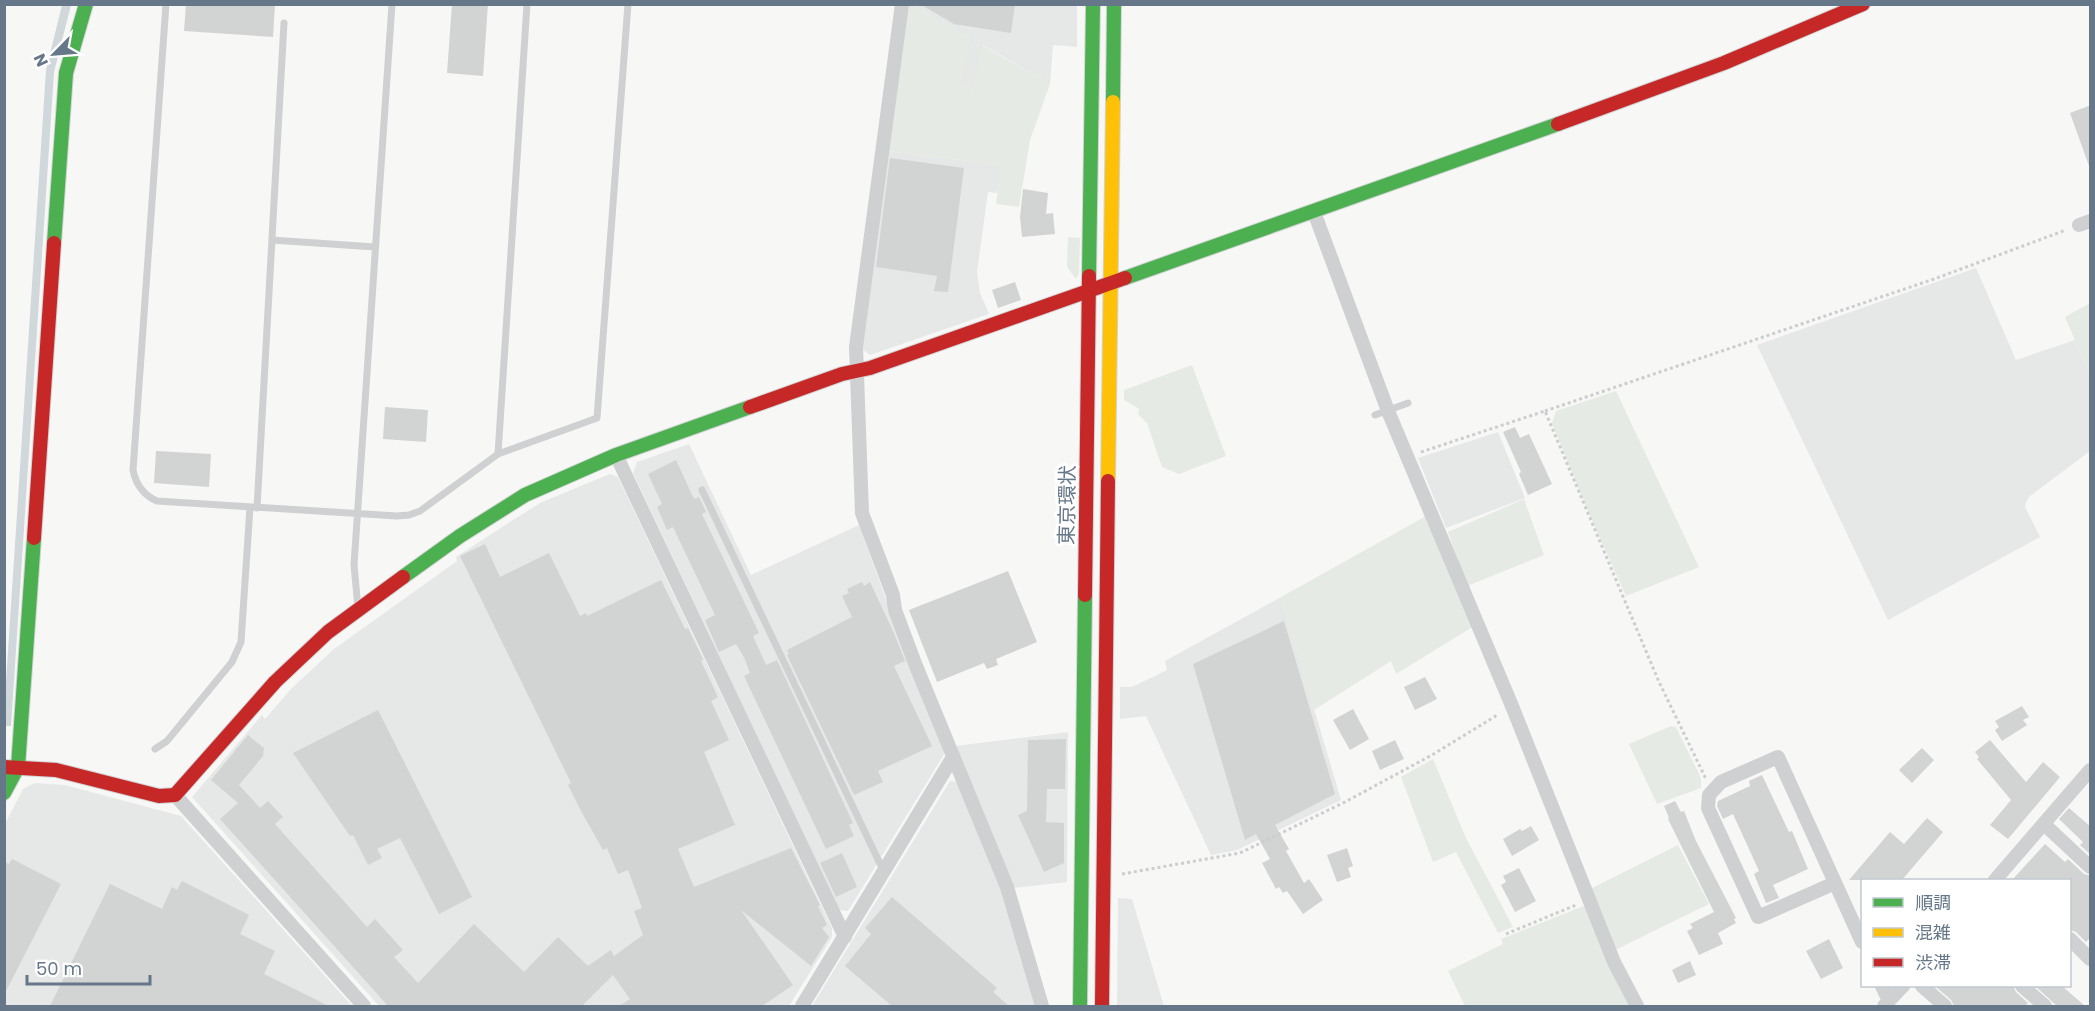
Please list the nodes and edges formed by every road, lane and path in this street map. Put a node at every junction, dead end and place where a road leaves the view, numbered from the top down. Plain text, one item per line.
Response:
1 (86, 4) edge
2 (166, 4) edge
3 (392, 4) edge
4 (527, 4) edge
5 (628, 4) edge
6 (902, 4) edge
7 (1093, 4) edge
8 (1114, 4) edge
9 (1863, 4) edge
10 (284, 22) dead end
11 (1314, 212) junction
12 (2085, 223) edge
13 (272, 240) junction
14 (375, 247) junction
15 (1110, 284) junction
16 (1089, 291) junction
17 (856, 371) junction
18 (1408, 403) dead end
19 (1545, 411) junction
20 (1381, 413) junction
21 (498, 454) junction
22 (616, 455) junction
23 (1408, 457) junction
24 (702, 490) dead end
25 (253, 508) junction
26 (357, 514) junction
27 (358, 611) junction
28 (1512, 706) junction
29 (155, 749) dead end
30 (953, 757) junction
31 (11, 767) edge
32 (2091, 770) edge
33 (1712, 791) junction
34 (4, 793) edge
35 (175, 795) junction
36 (2045, 825) junction
37 (2091, 867) edge
38 (884, 872) junction
39 (1103, 877) junction
40 (2000, 879) edge
41 (1835, 883) junction
42 (1589, 900) junction
43 (1506, 934) dead end
44 (845, 937) junction
45 (1861, 938) edge
46 (2071, 940) edge
47 (2091, 959) edge
48 (1882, 987) edge
49 (1902, 987) edge
50 (1923, 987) edge
51 (2023, 987) edge
52 (1887, 1004) edge
53 (364, 1006) edge
54 (802, 1006) edge
55 (1042, 1006) edge
56 (1080, 1006) edge
57 (1101, 1006) edge
58 (1637, 1006) edge
59 (1944, 1006) edge
60 (2044, 1006) edge

1 - 31 main road
2 - 25 lane
3 - 14 lane
4 - 21 lane
5 - 21 lane
6 - 17 street
7 - 16 main road, 東京環状
8 - 15 main road, 東京環状
9 - 11 main road
10 - 13 lane
11 - 15 main road
11 - 20 street
12 - 19 path
13 - 14 lane
13 - 25 lane
14 - 26 lane
15 - 16 main road
15 - 39 main road, 東京環状
16 - 17 main road
16 - 56 main road, 東京環状
17 - 22 main road
17 - 30 street
18 - 20 lane
19 - 23 path
19 - 33 path
20 - 23 street
21 - 26 lane
22 - 27 main road
22 - 44 street
23 - 28 street
24 - 38 lane
25 - 26 lane
25 - 29 lane
26 - 27 lane
27 - 35 main road
28 - 39 path
28 - 42 street
30 - 38 street
30 - 55 street
31 - 34 main road
31 - 35 main road
32 - 36 street
33 - 41 street
33 - 41 street
35 - 53 street
36 - 37 street
36 - 40 street
38 - 44 street
39 - 57 main road, 東京環状
41 - 45 street
42 - 43 path
42 - 58 street
44 - 54 street
46 - 47 street
48 - 52 street
49 - 52 street
50 - 59 street
51 - 60 street

